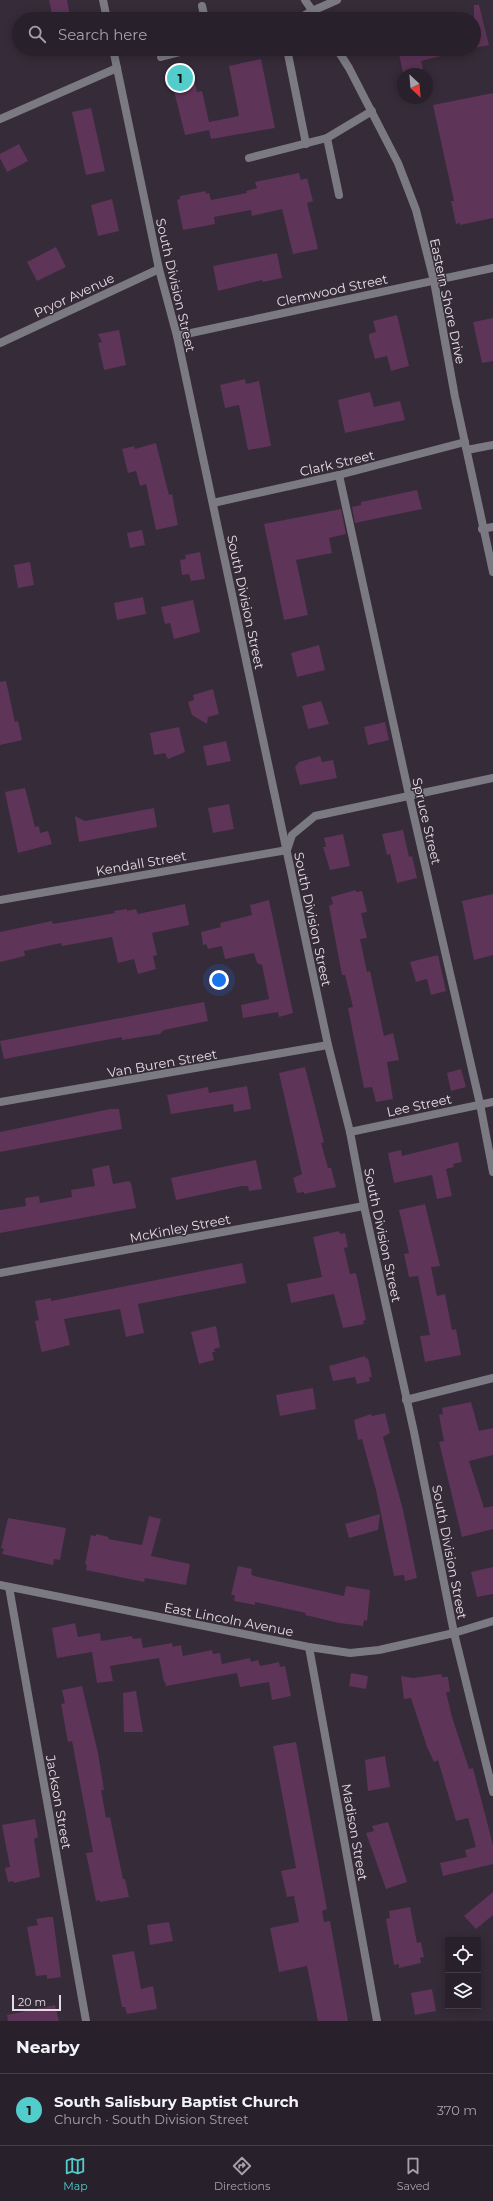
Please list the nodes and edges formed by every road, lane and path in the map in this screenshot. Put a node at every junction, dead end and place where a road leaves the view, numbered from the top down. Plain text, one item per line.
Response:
1 (103, 0) edge
2 (305, 0) edge
3 (336, 0) edge
4 (202, 6) dead end
5 (312, 11) joint
6 (106, 12) edge
7 (203, 12) edge
8 (114, 56) edge
9 (165, 56) edge
10 (288, 56) edge
11 (341, 56) edge
12 (161, 57) dead end
13 (117, 68) junction
14 (372, 111) junction
15 (0, 119) edge
16 (326, 138) junction
17 (306, 144) junction
18 (249, 158) dead end
19 (339, 195) dead end
20 (493, 268) edge
21 (158, 269) junction
22 (434, 281) junction
23 (177, 336) junction
24 (0, 343) edge
25 (493, 445) edge
26 (466, 446) junction
27 (340, 475) junction
28 (213, 503) junction
29 (493, 527) edge
30 (482, 529) junction
31 (493, 572) edge
32 (493, 778) edge
33 (409, 795) junction
34 (287, 850) junction
35 (0, 900) edge
36 (328, 1045) junction
37 (0, 1102) edge
38 (493, 1102) edge
39 (480, 1104) junction
40 (350, 1132) junction
41 (493, 1172) edge
42 (364, 1206) junction
43 (0, 1273) edge
44 (493, 1378) edge
45 (406, 1400) junction
46 (0, 1585) edge
47 (9, 1587) junction
48 (493, 1621) edge
49 (454, 1633) junction
50 (309, 1647) junction
51 (493, 1792) edge
52 (86, 2021) edge
53 (377, 2021) edge

1 - 6 street
2 - 5 street
3 - 5 street
4 - 7 street
8 - 13 street, South Division Street
9 - 12 street
10 - 17 street
11 - 14 street, Eastern Shore Drive
13 - 15 street
13 - 21 street, South Division Street
14 - 16 street
14 - 22 street, Eastern Shore Drive
16 - 17 street
16 - 19 street
17 - 18 street
20 - 22 street, Clemwood Street
21 - 23 street, South Division Street
21 - 24 street, Pryor Avenue
22 - 23 street, Clemwood Street
22 - 26 street, Eastern Shore Drive
23 - 28 street, South Division Street
25 - 26 street, Clark Street
26 - 27 street, Clark Street
26 - 30 street, Eastern Shore Drive
27 - 28 street, Clark Street
27 - 33 street, Spruce Street
28 - 34 street, South Division Street
29 - 30 street
30 - 31 street, Eastern Shore Drive
32 - 33 street
33 - 34 street
33 - 39 street, Spruce Street
34 - 35 street, Kendall Street
34 - 36 street, South Division Street
36 - 37 street, Van Buren Street
36 - 40 street, South Division Street
38 - 39 street, Lee Street
39 - 40 street, Lee Street
39 - 41 street, Spruce Street
40 - 42 street, South Division Street
42 - 43 street, McKinley Street
42 - 45 street, South Division Street
44 - 45 street
45 - 49 street, South Division Street
46 - 47 street, East Lincoln Avenue
47 - 50 street, East Lincoln Avenue
47 - 52 street, Jackson Street
48 - 49 street, East Lincoln Avenue
49 - 50 street, East Lincoln Avenue
49 - 51 street, South Division Street
50 - 53 street, Madison Street

